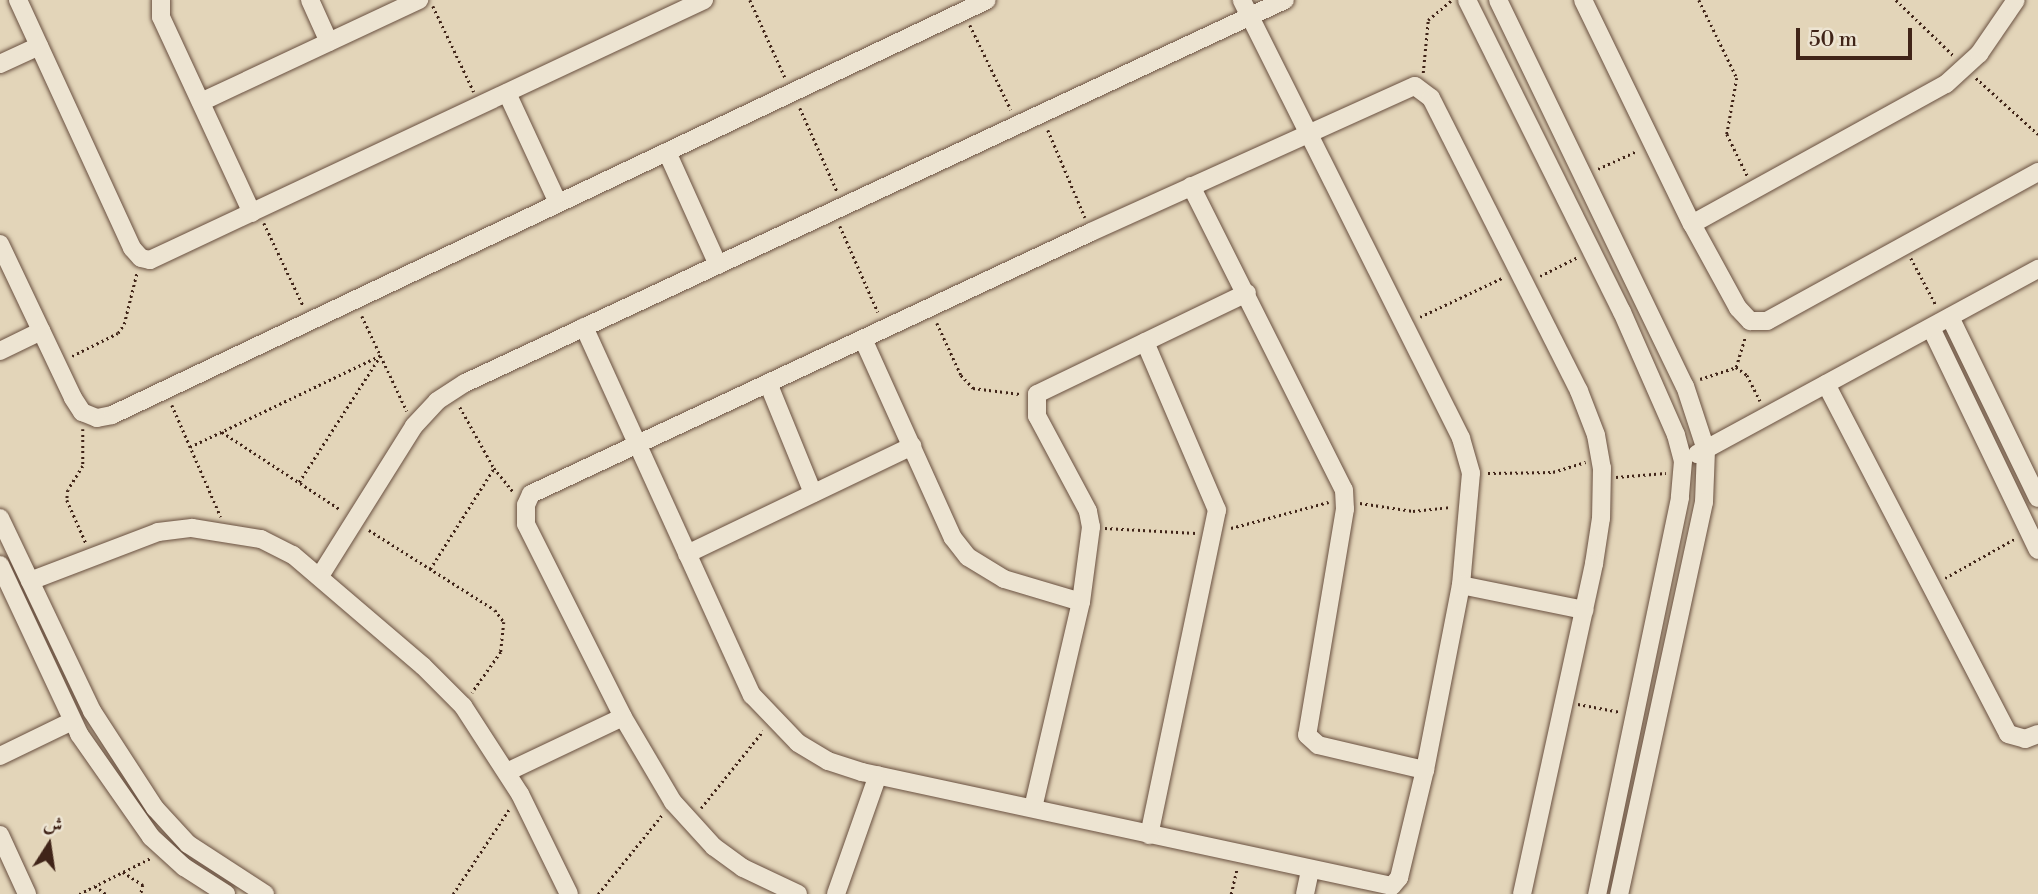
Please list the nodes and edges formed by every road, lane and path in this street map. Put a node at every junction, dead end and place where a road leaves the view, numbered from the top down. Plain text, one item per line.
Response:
1 (18, 0) edge
2 (161, 0) edge
3 (310, 0) edge
4 (419, 0) edge
5 (430, 0) edge
6 (704, 0) edge
7 (987, 0) edge
8 (1285, 0) edge
9 (1454, 0) edge
10 (1467, 0) edge
11 (1498, 0) edge
12 (1583, 0) edge
13 (1699, 0) edge
14 (2016, 0) edge
15 (1246, 8) edge
16 (963, 11) junction
17 (329, 42) junction
18 (39, 46) junction
19 (0, 64) edge
20 (1422, 88) junction
21 (508, 93) junction
22 (201, 102) junction
23 (480, 106) junction
24 (1041, 114) junction
25 (1018, 125) junction
26 (1309, 132) junction
27 (1653, 144) junction
28 (667, 152) junction
29 (2038, 172) edge
30 (1584, 175) junction
31 (1191, 186) junction
32 (1755, 190) junction
33 (558, 203) junction
34 (255, 211) junction
35 (834, 211) junction
36 (1692, 224) junction
37 (1091, 232) junction
38 (0, 244) edge
39 (1904, 246) junction
40 (1592, 251) junction
41 (141, 258) junction
42 (718, 265) junction
43 (2038, 269) edge
44 (1522, 277) junction
45 (1247, 293) junction
46 (355, 300) junction
47 (930, 307) junction
48 (310, 321) junction
49 (1750, 321) junction
50 (1941, 322) junction
51 (1406, 323) junction
52 (584, 327) junction
53 (886, 328) junction
54 (41, 331) junction
55 (863, 339) junction
56 (1145, 342) junction
57 (0, 351) edge
58 (381, 355) junction
59 (57, 363) junction
60 (1736, 367) junction
61 (768, 383) junction
62 (1826, 384) junction
63 (1685, 386) junction
64 (165, 390) junction
65 (452, 392) junction
66 (1037, 394) junction
67 (82, 412) junction
68 (1767, 416) junction
69 (414, 426) junction
70 (222, 432) junction
71 (636, 444) junction
72 (912, 446) junction
73 (191, 447) junction
74 (1706, 450) junction
75 (1600, 458) junction
76 (1683, 466) junction
77 (494, 468) junction
78 (1471, 473) junction
79 (1603, 479) junction
80 (298, 482) junction
81 (813, 493) junction
82 (2038, 498) edge
83 (1345, 501) junction
84 (526, 505) junction
85 (1469, 505) junction
86 (0, 518) edge
87 (355, 520) junction
88 (1091, 527) junction
89 (227, 530) junction
90 (2028, 531) junction
91 (1214, 533) junction
92 (2038, 550) edge
93 (687, 554) junction
94 (92, 556) junction
95 (0, 565) edge
96 (430, 569) junction
97 (320, 576) junction
98 (30, 581) junction
99 (1461, 585) junction
100 (1929, 588) junction
101 (1081, 603) junction
102 (1584, 610) junction
103 (1564, 701) junction
104 (463, 706) junction
105 (1637, 716) junction
106 (623, 717) junction
107 (771, 720) junction
108 (72, 721) junction
109 (2038, 734) edge
110 (0, 756) edge
111 (1425, 770) junction
112 (507, 772) junction
113 (878, 775) junction
114 (520, 794) junction
115 (673, 802) junction
116 (1033, 808) junction
117 (690, 822) junction
118 (0, 835) edge
119 (1149, 835) junction
120 (164, 851) junction
121 (1240, 855) junction
122 (123, 872) junction
123 (1310, 872) junction
124 (95, 886) junction
125 (221, 893) edge
126 (26, 894) edge
127 (79, 894) edge
128 (106, 894) edge
129 (141, 894) edge
130 (265, 894) edge
131 (453, 894) edge
132 (569, 894) edge
133 (598, 894) edge
134 (798, 894) edge
135 (836, 894) edge
136 (1231, 894) edge
137 (1305, 894) edge
138 (1522, 894) edge
139 (1597, 894) edge
140 (1619, 894) edge

1 - 18 street
2 - 22 street
3 - 17 street
4 - 17 street
5 - 23 path
6 - 21 street
7 - 16 street
8 - 15 street
9 - 20 path
10 - 40 street
11 - 30 street
12 - 27 street
13 - 32 path
14 - 32 street
15 - 24 street
15 - 26 street
16 - 25 path
16 - 28 street
17 - 22 street
18 - 19 street
18 - 41 street
20 - 26 street
20 - 44 street
21 - 23 street
21 - 33 street
22 - 34 street
23 - 34 street
24 - 25 street
24 - 37 path
25 - 35 street
26 - 31 street
26 - 51 street
27 - 30 path
27 - 36 street
28 - 33 street
28 - 42 street
29 - 39 street
30 - 63 street
31 - 37 street
31 - 45 street
32 - 36 street
33 - 46 street
34 - 41 street
34 - 48 path
35 - 42 street
35 - 53 path
36 - 49 street
37 - 47 street
38 - 54 street
39 - 49 street
39 - 50 path
40 - 44 path
40 - 76 street
41 - 59 path
42 - 52 street
43 - 50 street
44 - 51 path
44 - 75 street
45 - 56 street
45 - 83 street
46 - 48 street
46 - 58 path
47 - 53 street
47 - 66 path
48 - 64 street
49 - 60 path
50 - 62 street
50 - 82 street
50 - 90 street
51 - 78 street
52 - 65 street
52 - 71 street
53 - 55 street
54 - 57 street
54 - 59 street
55 - 61 street
55 - 72 street
56 - 66 street
56 - 91 street
58 - 69 path
58 - 70 path
58 - 80 path
59 - 67 street
60 - 63 path
60 - 68 path
61 - 71 street
61 - 81 street
62 - 68 street
62 - 100 street
63 - 74 street
64 - 67 street
64 - 73 path
65 - 69 street
65 - 77 path
66 - 88 street
67 - 94 path
68 - 74 street
69 - 87 street
70 - 73 path
70 - 80 path
71 - 84 street
71 - 93 street
72 - 81 street
72 - 101 street
73 - 89 path
74 - 76 street
74 - 140 street
75 - 78 path
75 - 79 street
76 - 79 path
76 - 105 street
77 - 84 path
77 - 96 path
78 - 85 street
79 - 102 street
80 - 87 path
81 - 93 street
83 - 85 path
83 - 91 path
83 - 111 street
84 - 106 street
85 - 99 street
86 - 98 street
87 - 96 path
87 - 97 street
88 - 91 path
88 - 101 street
89 - 94 street
89 - 97 street
90 - 92 street
90 - 100 path
91 - 119 street
93 - 107 street
94 - 98 street
95 - 108 street
96 - 104 path
97 - 104 street
98 - 130 street
99 - 102 street
99 - 111 street
100 - 109 street
101 - 116 street
102 - 103 street
103 - 105 path
103 - 138 street
104 - 112 street
105 - 139 street
106 - 112 street
106 - 115 street
107 - 113 street
107 - 117 path
108 - 110 street
108 - 120 street
111 - 123 street
112 - 114 street
113 - 116 street
113 - 135 street
114 - 131 path
114 - 132 street
115 - 117 street
115 - 133 path
116 - 119 street
117 - 134 street
118 - 126 street
119 - 121 street
120 - 122 path
120 - 125 street
121 - 123 street
121 - 136 path
122 - 124 path
122 - 129 path
123 - 137 street
124 - 127 path
124 - 128 path

